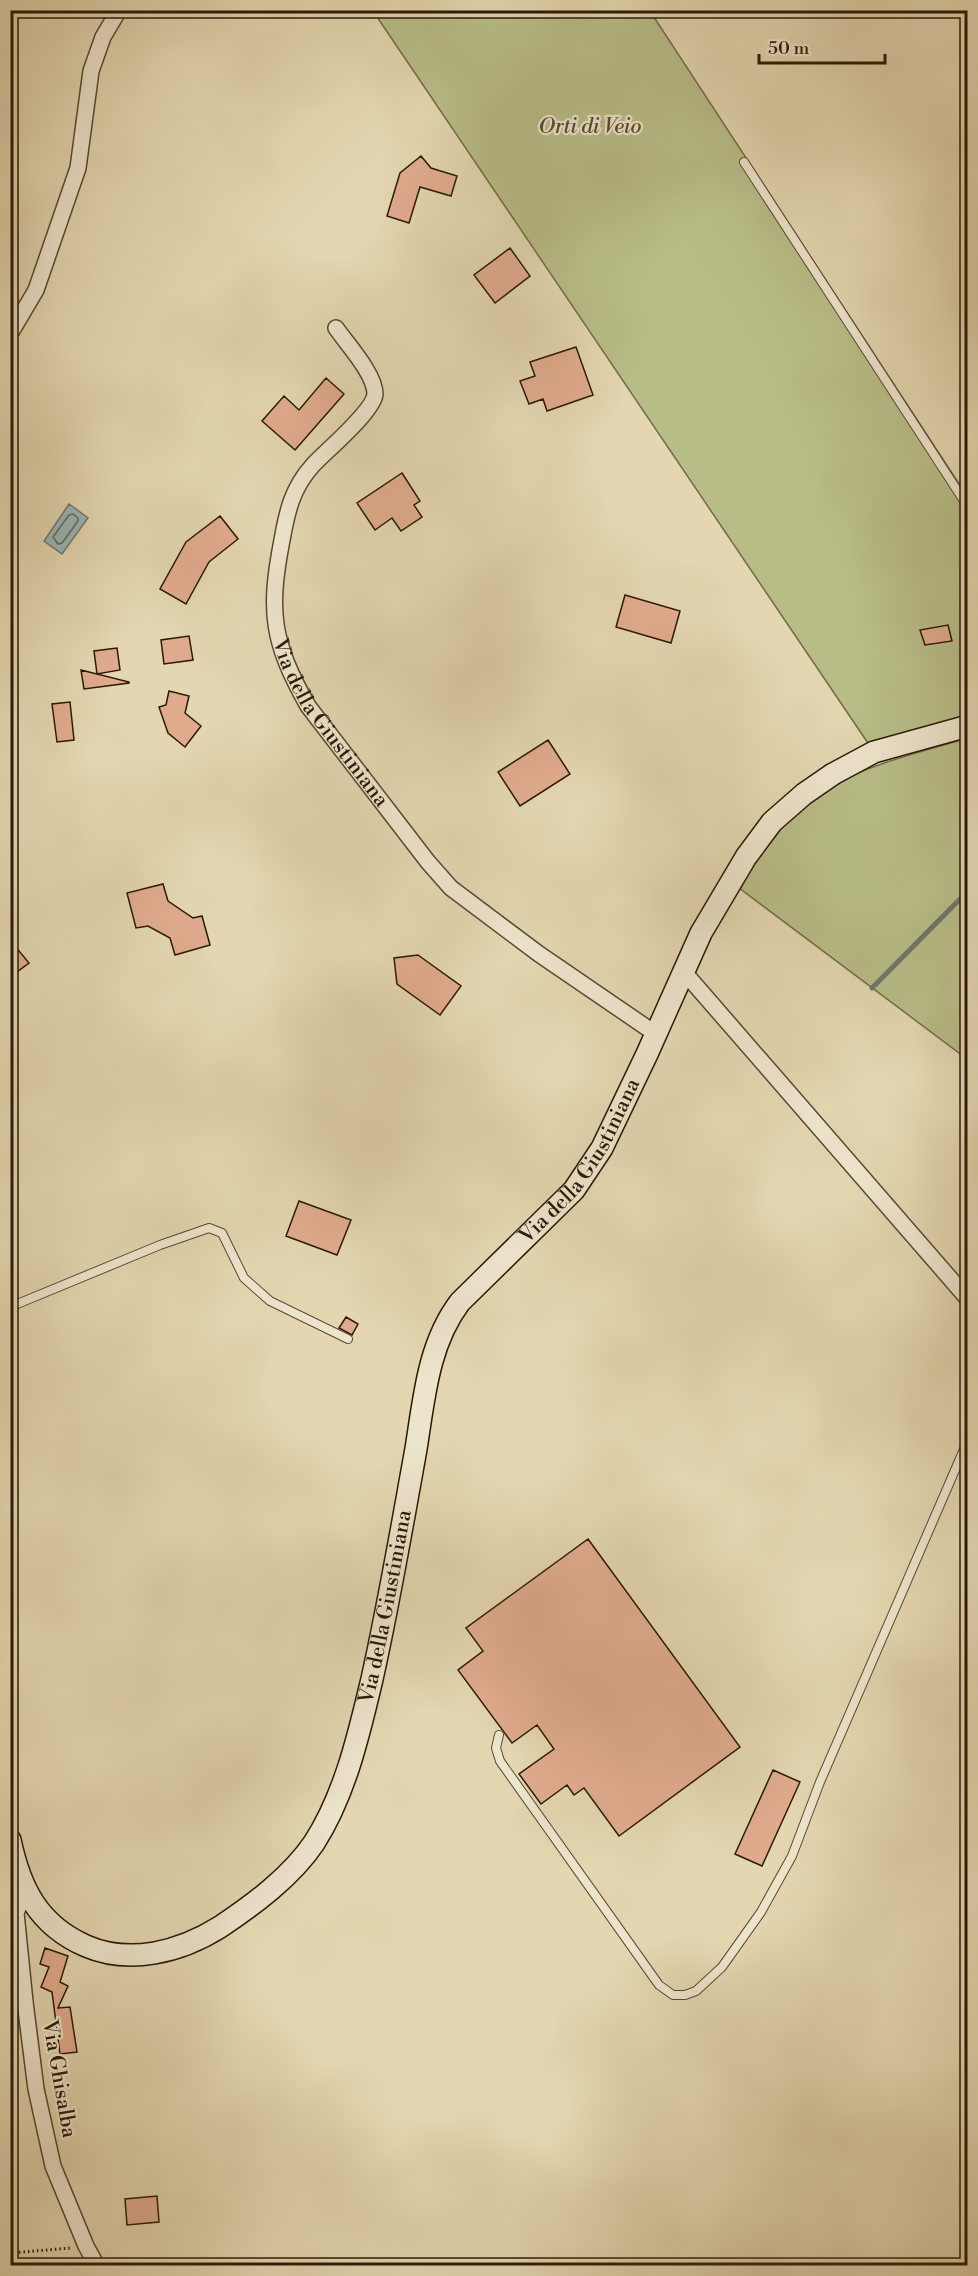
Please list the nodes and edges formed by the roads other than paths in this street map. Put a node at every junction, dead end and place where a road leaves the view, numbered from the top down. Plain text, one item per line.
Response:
1 (119, 10) edge
2 (744, 162) dead end
3 (336, 328) dead end
4 (10, 334) edge
5 (968, 507) edge
6 (968, 726) edge
7 (684, 972) junction
8 (656, 1034) junction
9 (968, 1299) edge
10 (10, 1306) edge
11 (348, 1340) dead end
12 (968, 1440) edge
13 (499, 1734) dead end
14 (10, 1840) edge
15 (26, 1892) junction
16 (97, 2265) edge

1 - 4 street
2 - 5 lane
3 - 8 street, Via della Giustiniana
6 - 7 street, Via della Giustiniana
7 - 8 street, Via della Giustiniana
7 - 9 street
8 - 15 street, Via della Giustiniana
10 - 11 lane
12 - 13 lane
14 - 15 street, Via della Giustiniana
15 - 16 street, Via Ghisalba

